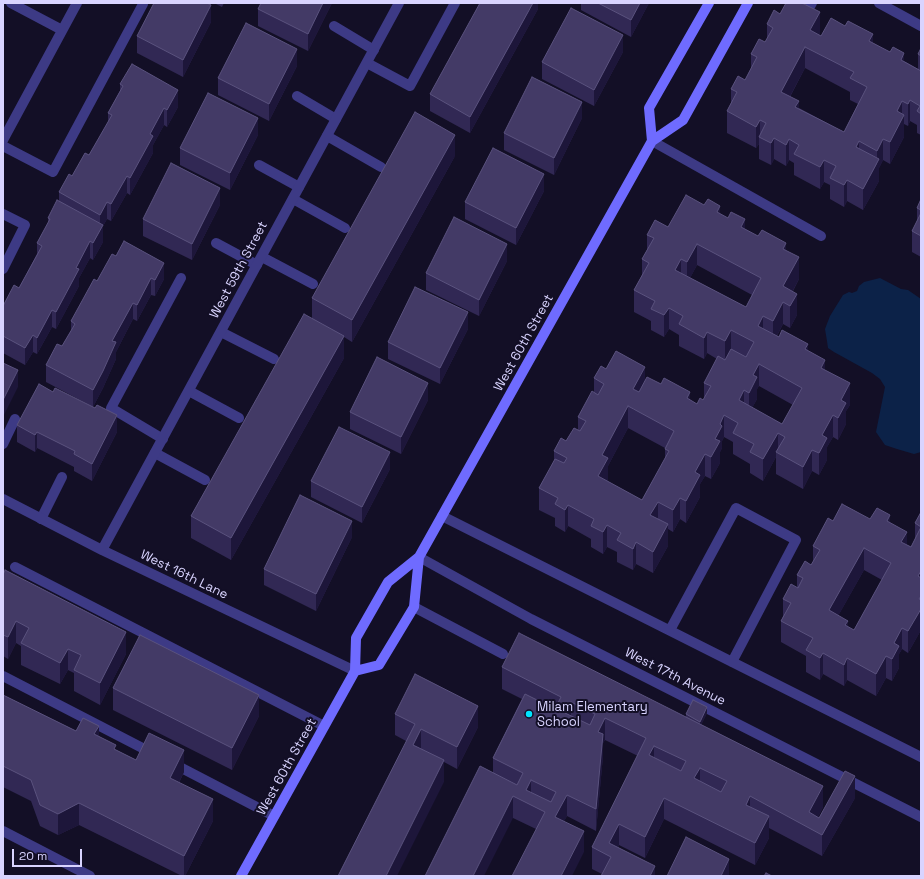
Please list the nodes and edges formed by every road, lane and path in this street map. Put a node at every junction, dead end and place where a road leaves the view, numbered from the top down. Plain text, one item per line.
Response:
1 (11, 3) edge
2 (77, 3) edge
3 (399, 3) edge
4 (455, 3) edge
5 (709, 3) edge
6 (748, 3) edge
7 (812, 3) edge
8 (879, 3) edge
9 (143, 4) dead end
10 (804, 18) edge
11 (334, 26) dead end
12 (921, 26) edge
13 (62, 30) junction
14 (374, 50) junction
15 (367, 63) junction
16 (297, 96) dead end
17 (336, 119) junction
18 (327, 136) junction
19 (3, 140) edge
20 (652, 141) junction
21 (3, 146) edge
22 (259, 165) dead end
23 (381, 167) dead end
24 (299, 187) junction
25 (293, 199) junction
26 (3, 214) edge
27 (345, 228) dead end
28 (821, 236) dead end
29 (216, 243) dead end
30 (259, 261) junction
31 (3, 269) edge
32 (182, 278) dead end
33 (313, 284) dead end
34 (221, 332) junction
35 (274, 359) dead end
36 (189, 391) junction
37 (239, 418) dead end
38 (15, 419) dead end
39 (163, 439) junction
40 (3, 444) edge
41 (155, 453) junction
42 (62, 477) dead end
43 (205, 480) dead end
44 (3, 499) edge
45 (442, 516) junction
46 (42, 519) junction
47 (102, 550) junction
48 (419, 558) junction
49 (15, 567) dead end
50 (414, 607) junction
51 (670, 630) junction
52 (503, 654) dead end
53 (732, 662) junction
54 (355, 671) junction
55 (3, 676) edge
56 (324, 726) junction
57 (921, 757) edge
58 (274, 816) junction
59 (921, 817) edge
60 (3, 831) edge
61 (90, 876) edge
62 (241, 876) edge

1 - 13 street
2 - 13 street
3 - 14 street, West 59th Street
4 - 15 street
5 - 20 street
6 - 20 street, West 60th Street
7 - 10 street
8 - 12 street
9 - 21 street
11 - 14 street
13 - 19 street
14 - 15 street, West 59th Street
15 - 17 street, West 59th Street
16 - 17 street
17 - 18 street, West 59th Street
18 - 23 street
18 - 24 street, West 59th Street
20 - 28 street
20 - 45 street, West 60th Street
22 - 24 street
24 - 25 street, West 59th Street
25 - 27 street
25 - 30 street, West 59th Street
26 - 31 street
29 - 30 street
30 - 33 street
30 - 34 street, West 59th Street
32 - 39 street
34 - 35 street
34 - 36 street, West 59th Street
36 - 37 street
36 - 39 street, West 59th Street
38 - 40 street
39 - 41 street, West 59th Street
41 - 43 street
41 - 47 street, West 59th Street
42 - 46 street
44 - 46 street, West 16th Lane
45 - 48 street, West 60th Street
45 - 51 street
46 - 47 street, West 16th Lane
47 - 54 street, West 16th Lane
48 - 50 street, West 60th Street
48 - 54 street, West 60th Street
48 - 59 street, West 17th Avenue
49 - 56 street
50 - 52 street
50 - 54 street, West 60th Street
51 - 53 street
51 - 53 street
53 - 57 street
54 - 56 street, West 60th Street
55 - 58 street
56 - 58 street, West 60th Street
58 - 62 street, West 60th Street
60 - 61 street

